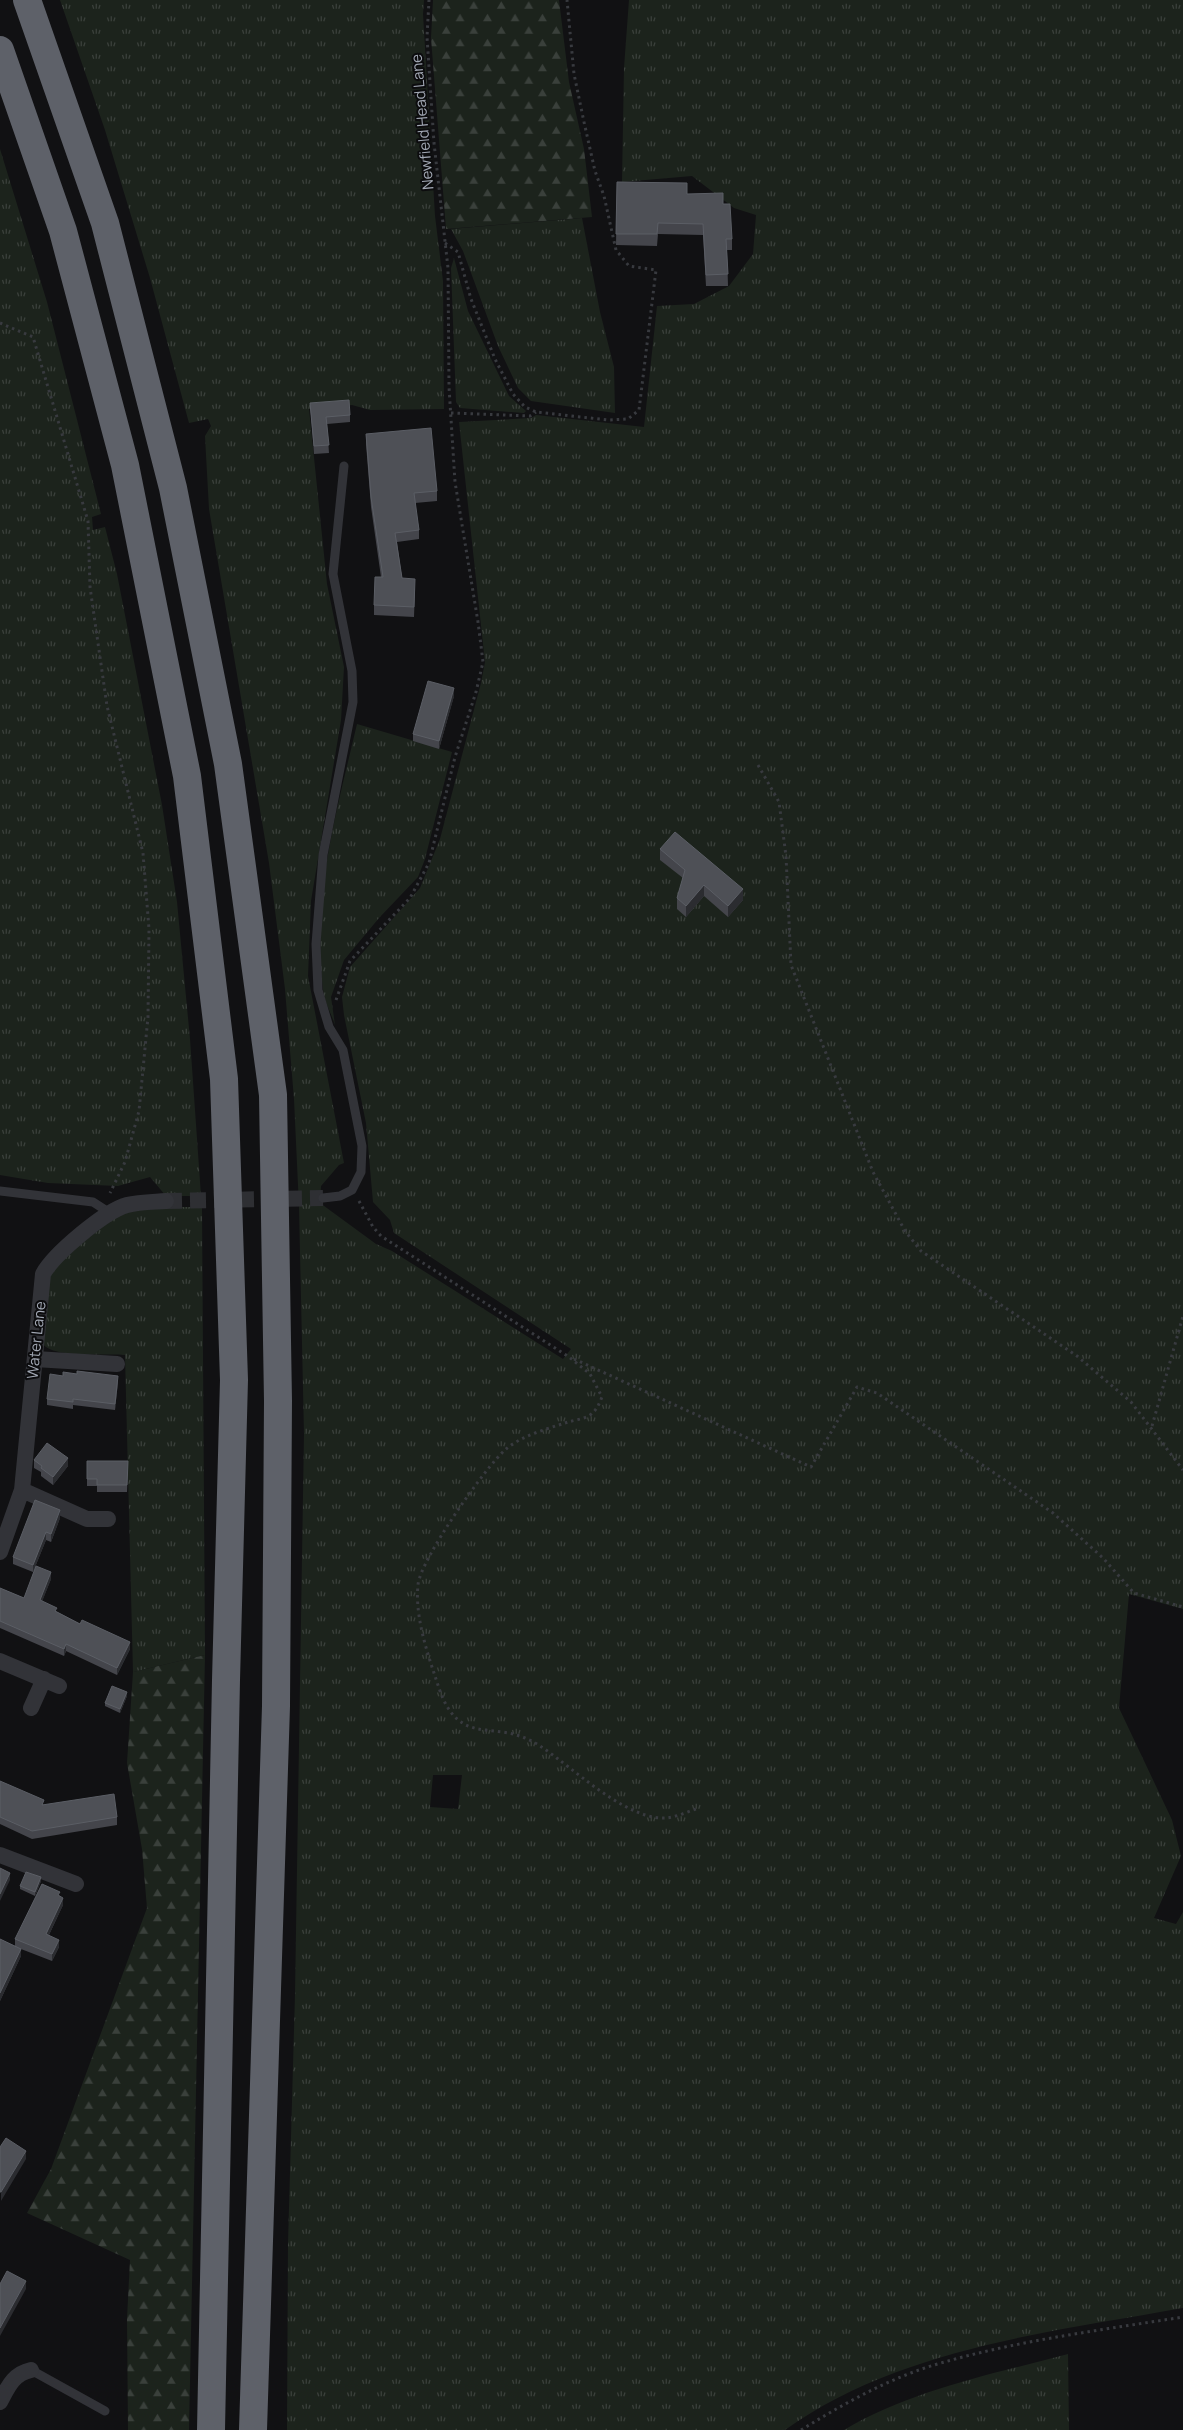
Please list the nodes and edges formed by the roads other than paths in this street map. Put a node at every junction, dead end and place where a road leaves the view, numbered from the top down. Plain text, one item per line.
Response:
1 (28, 0) edge
2 (0, 50) edge
3 (344, 466) dead end
4 (0, 1191) edge
5 (323, 1198) tunnel mouth
6 (166, 1201) tunnel mouth
7 (106, 1210) junction
8 (35, 1359) junction
9 (117, 1364) dead end
10 (22, 1490) junction
11 (108, 1519) dead end
12 (0, 1552) edge
13 (0, 1661) edge
14 (44, 1679) junction
15 (60, 1686) dead end
16 (31, 1708) dead end
17 (0, 1855) edge
18 (76, 1884) dead end
19 (31, 2370) joint
20 (0, 2402) edge
21 (106, 2411) dead end
22 (253, 2424) edge
23 (211, 2430) edge

1 - 22 highway
2 - 23 highway
3 - 5 lane
4 - 7 lane
6 - 7 street, Water Lane
7 - 8 street, Water Lane
8 - 9 street
8 - 10 street, Water Lane
10 - 11 street
10 - 12 street, Water Lane
13 - 14 street
14 - 15 street
14 - 16 street
17 - 18 street
19 - 20 street
19 - 21 lane

